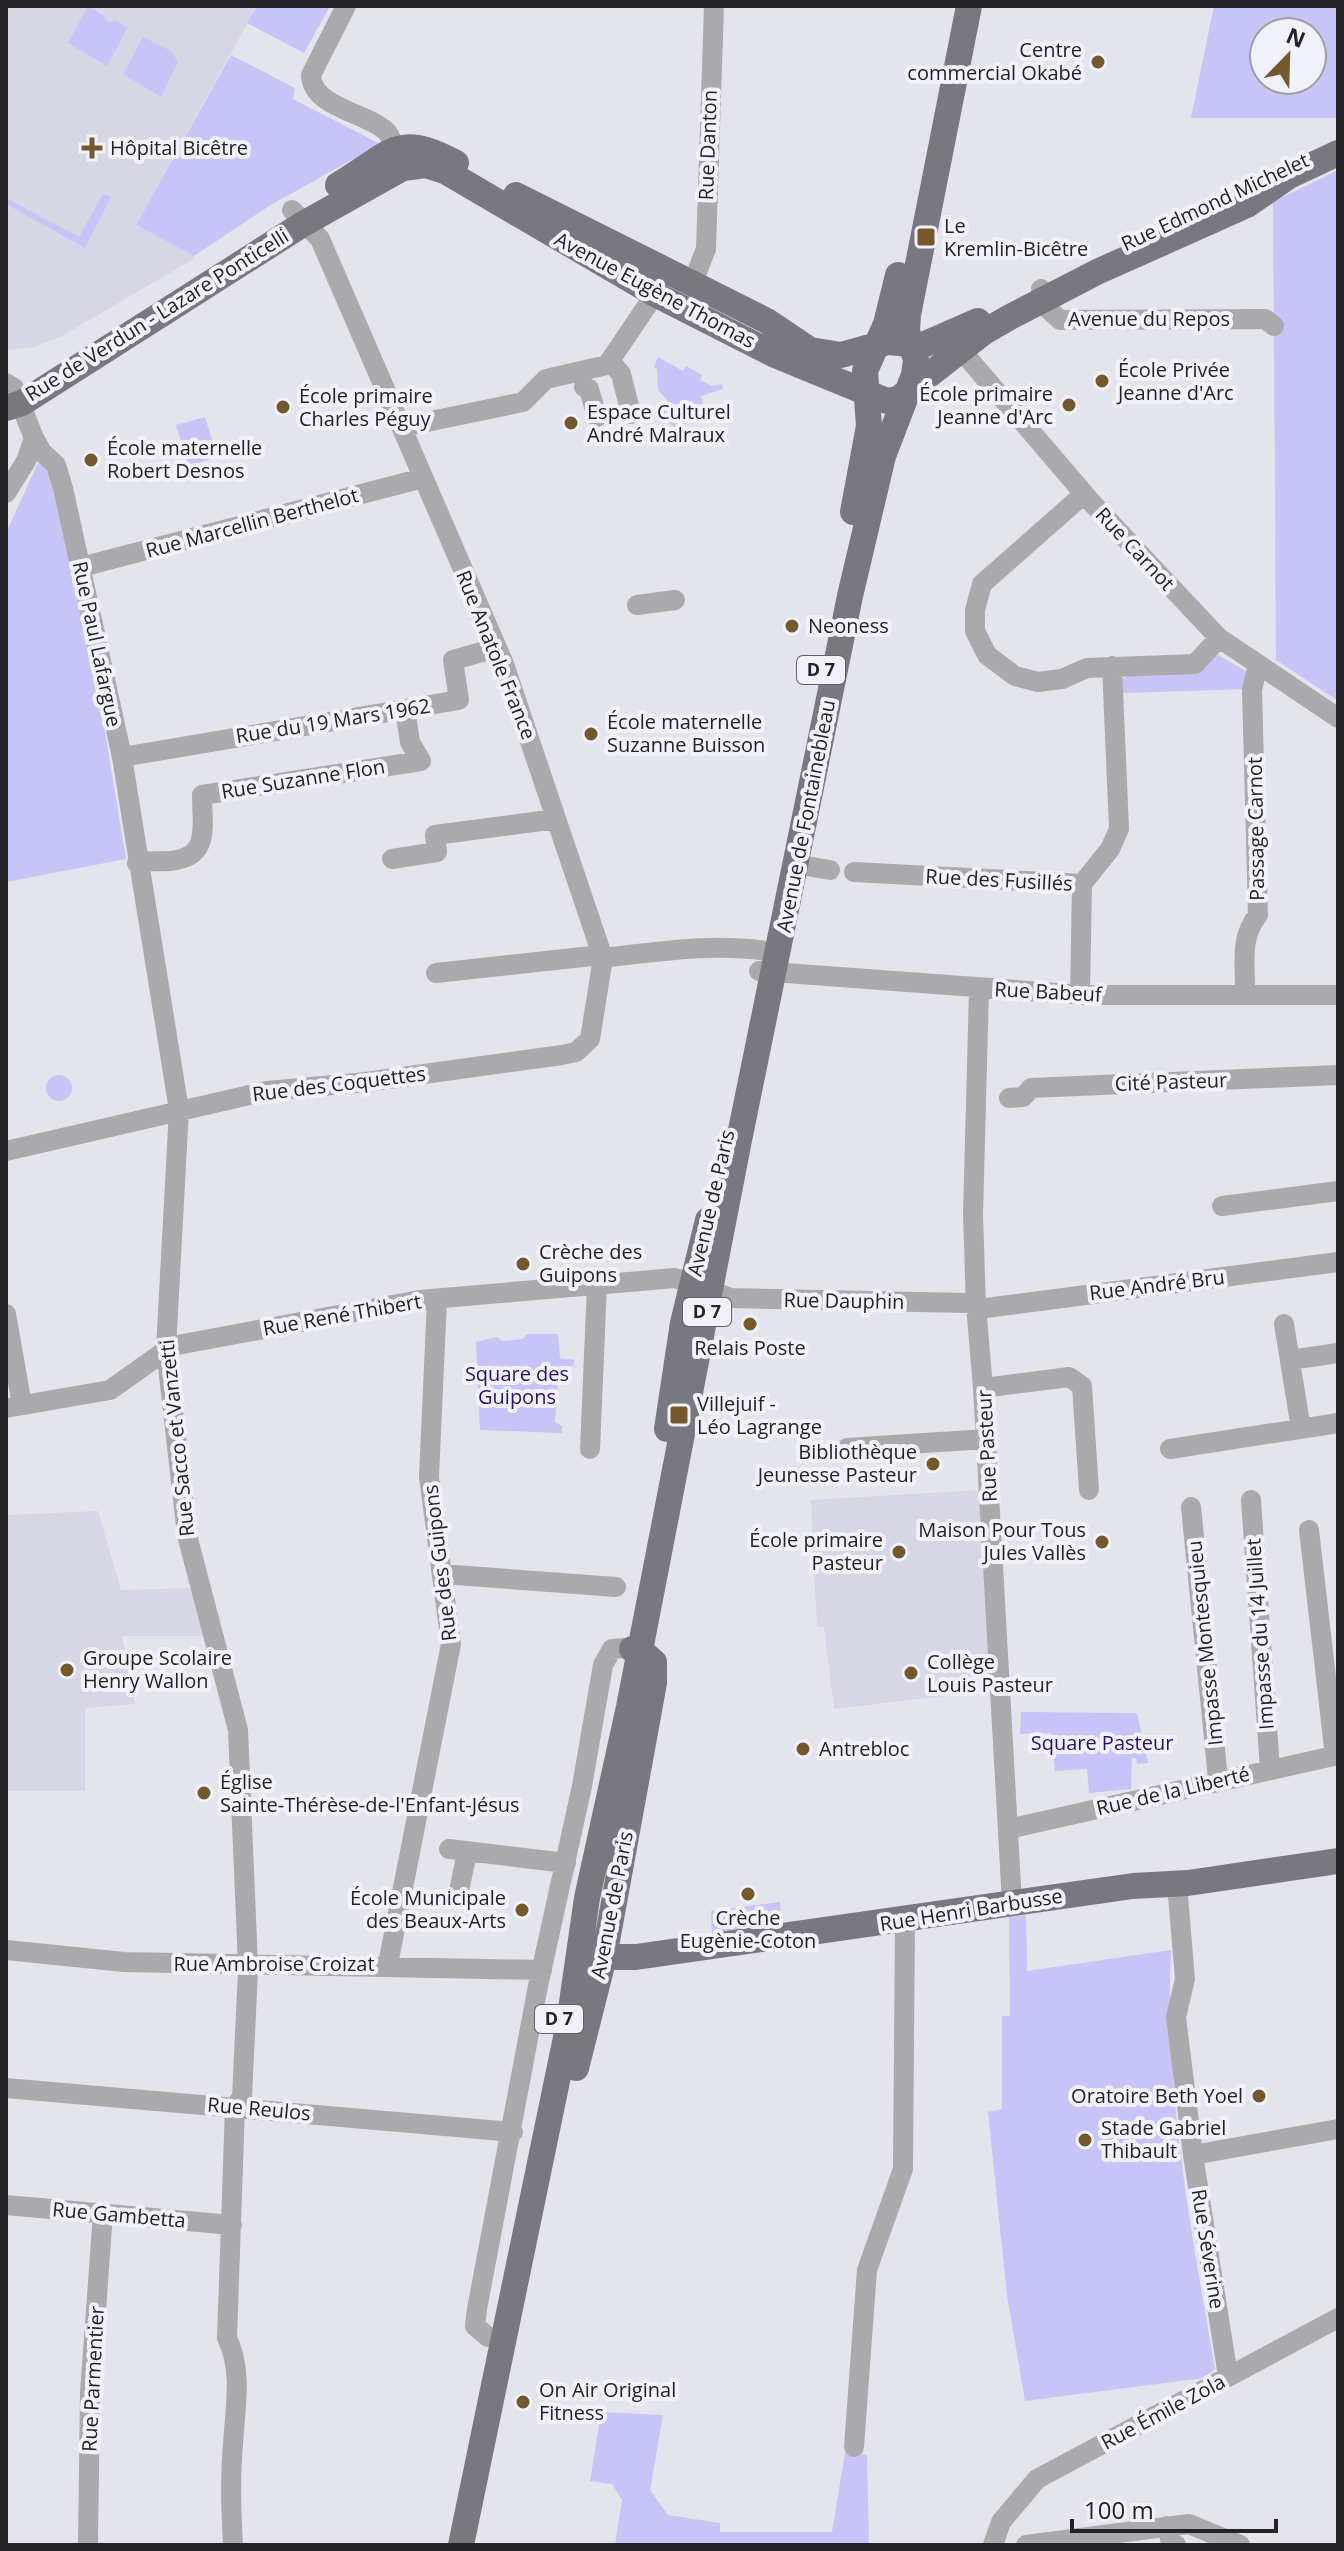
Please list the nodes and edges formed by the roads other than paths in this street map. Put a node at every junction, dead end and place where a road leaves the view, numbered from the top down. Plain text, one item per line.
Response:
1 (346, 6) edge
2 (714, 6) edge
3 (956, 6) edge
4 (969, 6) edge
5 (1338, 145) edge
6 (1338, 153) edge
7 (400, 159) junction
8 (310, 221) junction
9 (568, 243) junction
10 (693, 282) junction
11 (655, 294) junction
12 (1042, 294) junction
13 (738, 306) junction
14 (1274, 326) dead end
15 (952, 344) junction
16 (913, 345) junction
17 (875, 346) junction
18 (611, 362) junction
19 (582, 380) junction
20 (911, 388) junction
21 (865, 393) junction
22 (11, 395) edge
23 (631, 414) dead end
24 (597, 417) dead end
25 (402, 427) junction
26 (34, 438) junction
27 (423, 478) junction
28 (6, 493) edge
29 (1084, 494) junction
30 (81, 567) junction
31 (675, 600) dead end
32 (637, 605) dead end
33 (1219, 638) junction
34 (496, 648) junction
35 (1258, 664) junction
36 (1112, 666) junction
37 (405, 709) junction
38 (1338, 718) edge
39 (122, 757) junction
40 (556, 819) junction
41 (392, 859) dead end
42 (137, 861) junction
43 (795, 864) junction
44 (830, 870) dead end
45 (854, 872) dead end
46 (1082, 884) junction
47 (602, 957) junction
48 (768, 959) junction
49 (436, 973) dead end
50 (979, 990) junction
51 (1245, 990) dead end
52 (1080, 995) junction
53 (1338, 995) edge
54 (1338, 1075) edge
55 (1009, 1098) dead end
56 (179, 1110) junction
57 (6, 1151) edge
58 (1338, 1191) edge
59 (1222, 1206) dead end
60 (1338, 1262) edge
61 (597, 1285) junction
62 (703, 1287) junction
63 (437, 1300) junction
64 (976, 1306) junction
65 (6, 1314) edge
66 (1284, 1324) dead end
67 (166, 1349) junction
68 (1338, 1353) edge
69 (1290, 1360) junction
70 (983, 1388) junction
71 (14, 1406) edge
72 (1338, 1423) edge
73 (1301, 1429) junction
74 (986, 1439) junction
75 (847, 1448) dead end
76 (590, 1449) dead end
77 (1170, 1449) dead end
78 (1089, 1490) dead end
79 (1251, 1500) dead end
80 (1191, 1507) dead end
81 (1309, 1530) dead end
82 (442, 1574) junction
83 (616, 1587) dead end
84 (632, 1649) junction
85 (1336, 1756) edge
86 (1270, 1769) junction
87 (1218, 1779) junction
88 (1008, 1829) junction
89 (1338, 1861) edge
90 (566, 1863) junction
91 (1177, 1884) junction
92 (458, 1896) dead end
93 (1012, 1903) junction
94 (905, 1920) junction
95 (6, 1950) edge
96 (604, 1957) junction
97 (388, 1964) junction
98 (248, 1968) junction
99 (542, 1970) junction
100 (6, 2088) edge
101 (235, 2107) junction
102 (1338, 2129) edge
103 (513, 2132) junction
104 (1193, 2155) junction
105 (6, 2205) edge
106 (103, 2213) junction
107 (232, 2225) junction
108 (1338, 2318) edge
109 (496, 2341) junction
110 (1228, 2376) junction
111 (854, 2447) dead end
112 (1167, 2526) junction
113 (88, 2545) edge
114 (233, 2545) edge
115 (448, 2545) edge
116 (461, 2545) edge
117 (993, 2545) edge
118 (1026, 2545) edge
119 (1176, 2545) edge
120 (1240, 2545) edge

1 - 7 street
2 - 10 street, Rue Danton
3 - 17 main road, Avenue de Fontainebleau / D 7
4 - 16 main road, Avenue de Fontainebleau / D 7
5 - 12 main road, Rue Edmond Michelet
6 - 12 main road, Rue Edmond Michelet
7 - 8 main road, Rue de Verdun - Lazare Ponticelli
7 - 9 main road, Avenue Eugène Thomas
7 - 10 main road, Avenue Eugène Thomas
8 - 22 main road, Rue de Verdun - Lazare Ponticelli
8 - 25 street, Rue Anatole France
9 - 10 main road
9 - 11 main road, Avenue Eugène Thomas
10 - 13 main road, Avenue Eugène Thomas
11 - 13 main road
11 - 18 street
11 - 21 main road, Avenue Eugène Thomas
12 - 14 street, Avenue du Repos
12 - 15 main road, Rue Edmond Michelet
13 - 17 main road, Avenue Eugène Thomas
15 - 16 main road, Rue Edmond Michelet
15 - 20 main road, Rue Edmond Michelet
15 - 29 street, Rue Carnot
16 - 17 main road, Rue Edmond Michelet
16 - 20 main road, Avenue de Fontainebleau / D 7
17 - 21 main road, Avenue de Fontainebleau / D 7
18 - 19 street
18 - 23 street
19 - 24 street
19 - 25 street
20 - 21 main road, Avenue Eugène Thomas
20 - 43 main road, Avenue de Fontainebleau / D 7
21 - 48 main road, Avenue de Fontainebleau / D 7
22 - 26 street, Rue Paul Lafargue
25 - 27 street, Rue Anatole France
26 - 28 street
26 - 30 street, Rue Paul Lafargue
27 - 30 street, Rue Marcellin Berthelot
27 - 34 street, Rue Anatole France
29 - 33 street, Rue Carnot
29 - 36 street
30 - 39 street, Rue Paul Lafargue
31 - 32 street
33 - 35 street, Rue Carnot
33 - 36 street
34 - 37 street, Rue du 19 Mars 1962
34 - 40 street, Rue Anatole France
35 - 38 street, Rue Carnot
35 - 51 street, Passage Carnot
36 - 46 street
37 - 39 street, Rue du 19 Mars 1962
37 - 42 street, Rue Suzanne Flon
39 - 42 street, Rue Paul Lafargue
40 - 41 street
40 - 47 street, Rue Anatole France
42 - 56 street, Rue Sacco et Vanzetti
43 - 44 street
43 - 48 main road, Avenue de Fontainebleau / D 7
45 - 46 street, Rue des Fusillés
46 - 52 street, Rue des Fusillés
47 - 48 street
47 - 49 street
47 - 56 street, Rue des Coquettes
48 - 50 street, Rue Babeuf
48 - 62 main road, Avenue de Paris / D 7
50 - 52 street, Rue Babeuf
50 - 64 street, Rue Pasteur
52 - 53 street, Rue Babeuf
54 - 55 street, Cité Pasteur
56 - 57 street, Rue des Coquettes
56 - 67 street, Rue Sacco et Vanzetti
58 - 59 street
60 - 64 street, Rue André Bru
61 - 62 street, Rue René Thibert
61 - 63 street, Rue René Thibert
61 - 76 street
62 - 64 street, Rue Dauphin
62 - 84 main road, Avenue de Paris / D 7
63 - 67 street, Rue René Thibert
63 - 82 street, Rue des Guipons
64 - 70 street, Rue Pasteur
65 - 71 street
66 - 69 street
67 - 71 street, Rue René Thibert
67 - 98 street, Rue Sacco et Vanzetti
68 - 69 street
69 - 73 street
70 - 74 street, Rue Pasteur
70 - 78 street
72 - 73 street
73 - 77 street
74 - 75 street
74 - 88 street, Rue Pasteur
79 - 86 street, Impasse du 14 Juillet
80 - 87 street, Impasse Montesquieu
81 - 85 street
82 - 83 street
82 - 97 street, Rue des Guipons
84 - 90 street, Avenue de Paris
84 - 96 main road, Avenue de Paris
84 - 109 main road, Avenue de Paris / D 7
85 - 86 street, Rue de la Liberté
86 - 87 street, Rue de la Liberté
87 - 88 street, Rue de la Liberté
88 - 93 street, Rue Pasteur
89 - 91 main road, Rue Henri Barbusse
90 - 92 street
90 - 99 street, Avenue de Paris
91 - 93 main road, Rue Henri Barbusse
91 - 104 street, Rue Séverine
93 - 94 main road, Rue Henri Barbusse
94 - 96 main road, Rue Henri Barbusse
94 - 111 street
95 - 98 street, Rue Ambroise Croizat
96 - 109 main road, Avenue de Paris
97 - 98 street, Rue Ambroise Croizat
97 - 99 street, Rue Ambroise Croizat
98 - 101 street, Rue Sacco et Vanzetti
99 - 103 street, Avenue de Paris
100 - 101 street, Rue Reulos
101 - 103 street, Rue Reulos
101 - 107 street, Rue Sacco et Vanzetti
102 - 104 street
103 - 109 street, Avenue de Paris
104 - 110 street, Rue Séverine
105 - 106 street, Rue Gambetta
106 - 107 street, Rue Gambetta
106 - 113 street, Rue Parmentier
107 - 114 street, Rue Sacco et Vanzetti
108 - 110 street, Rue Émile Zola
109 - 115 main road, Avenue de Paris / D 7
109 - 116 main road, Avenue de Paris / D 7
110 - 117 street, Rue Émile Zola
112 - 118 street
112 - 119 street
112 - 120 street

